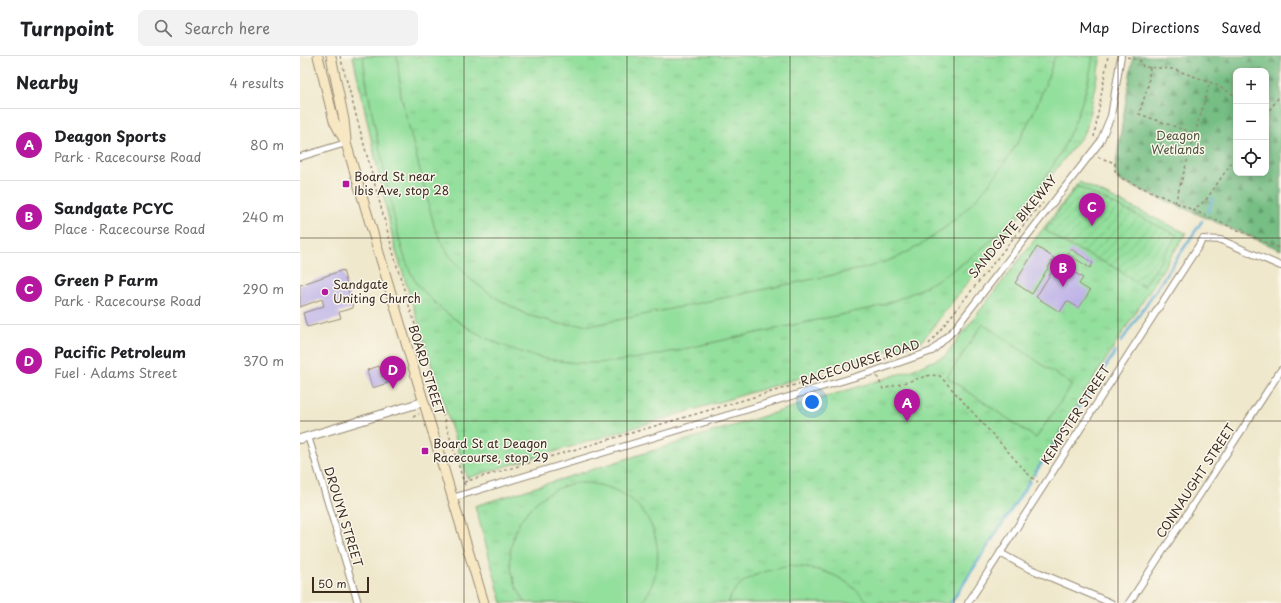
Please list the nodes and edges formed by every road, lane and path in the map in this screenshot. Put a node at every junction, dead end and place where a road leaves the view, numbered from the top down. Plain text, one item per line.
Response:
1 (318, 56) edge
2 (331, 56) edge
3 (340, 56) edge
4 (1108, 56) edge
5 (1121, 56) edge
6 (1150, 67) junction
7 (1210, 82) junction
8 (1233, 94) edge
9 (1281, 94) edge
10 (1269, 110) edge
11 (1196, 134) junction
12 (1093, 140) dead end
13 (346, 143) junction
14 (1090, 154) junction
15 (300, 157) edge
16 (1233, 160) edge
17 (1048, 199) dead end
18 (1175, 203) junction
19 (1192, 211) junction
20 (1281, 249) edge
21 (1281, 266) edge
22 (928, 345) dead end
23 (900, 355) dead end
24 (1281, 370) edge
25 (876, 374) dead end
26 (423, 402) junction
27 (304, 438) edge
28 (1044, 485) junction
29 (452, 498) junction
30 (1000, 553) junction
31 (358, 603) edge
32 (484, 603) edge
33 (968, 603) edge
34 (1111, 603) edge
35 (1129, 603) edge

1 - 13 main road, BOARD STREET
2 - 13 main road, BOARD STREET
3 - 23 path
4 - 12 path
5 - 6 path
5 - 14 street, RACECOURSE ROAD
6 - 7 path
6 - 11 path
7 - 8 path
7 - 11 path
9 - 10 path
11 - 18 path
13 - 15 street
13 - 26 main road, BOARD STREET
14 - 18 path
14 - 29 street, RACECOURSE ROAD
16 - 19 path
17 - 22 path, SANDGATE BIKEWAY
18 - 19 path
19 - 20 path
21 - 28 street, KEMPSTER STREET
24 - 35 street, CONNAUGHT STREET
25 - 28 path
26 - 27 street
26 - 29 main road, BOARD STREET
27 - 31 street, DROUYN STREET
28 - 30 street, KEMPSTER STREET
29 - 32 main road, BOARD STREET
30 - 33 street, KEMPSTER STREET
30 - 34 street

